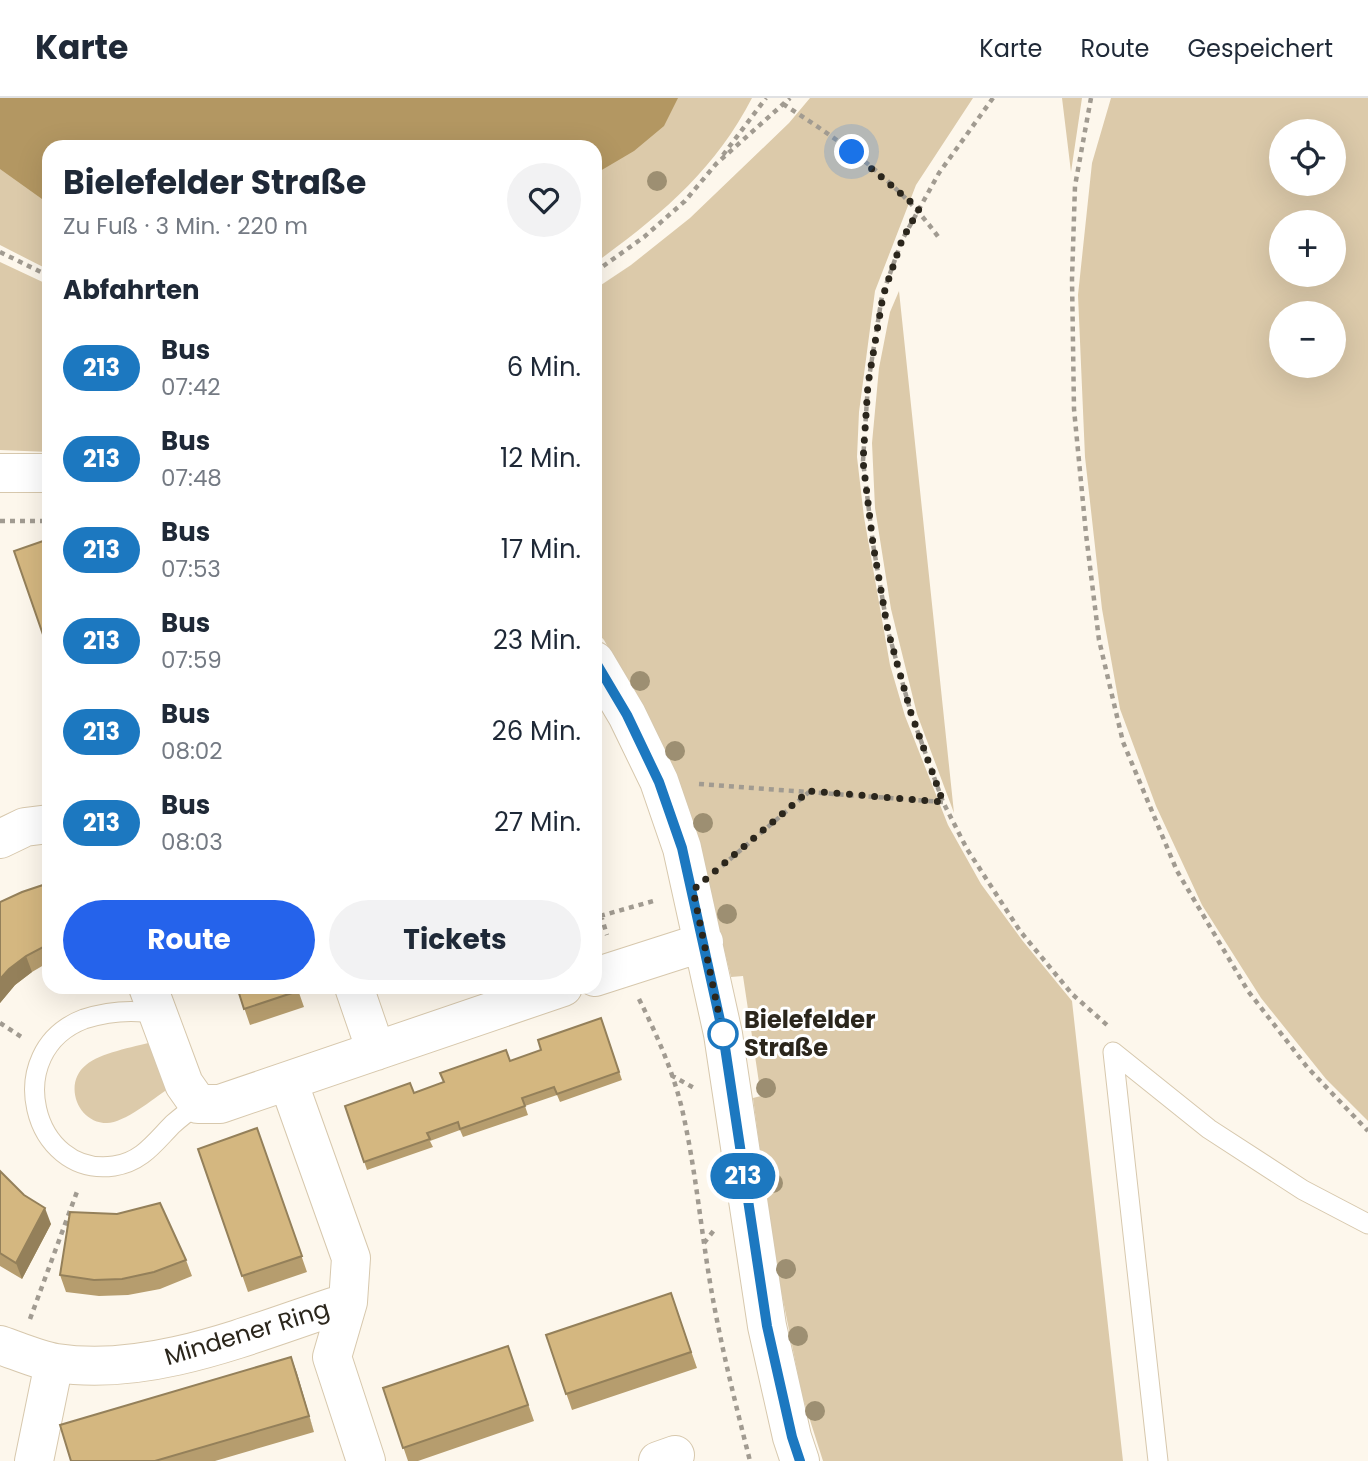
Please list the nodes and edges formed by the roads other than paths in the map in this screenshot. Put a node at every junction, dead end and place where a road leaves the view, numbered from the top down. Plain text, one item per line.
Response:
1 (0, 473) edge
2 (42, 473) edge
3 (602, 673) edge
4 (42, 825) edge
5 (0, 839) edge
6 (704, 942) junction
7 (609, 973) edge
8 (356, 994) edge
9 (543, 994) edge
10 (153, 1001) edge
11 (376, 1051) junction
12 (288, 1081) junction
13 (198, 1104) junction
14 (1368, 1224) edge
15 (348, 1302) junction
16 (9, 1348) edge
17 (54, 1363) junction
18 (34, 1461) edge
19 (366, 1461) edge
20 (800, 1461) edge
21 (1158, 1461) edge

1 - 2 street
3 - 6 street
4 - 5 street
6 - 7 street
6 - 20 street
8 - 11 street
9 - 11 street
10 - 13 street
10 - 13 lane
11 - 12 street
12 - 13 street
12 - 15 street, Mindener Ring
14 - 21 lane
15 - 17 street, Mindener Ring
15 - 19 street
16 - 17 street, Mindener Ring
17 - 18 street

